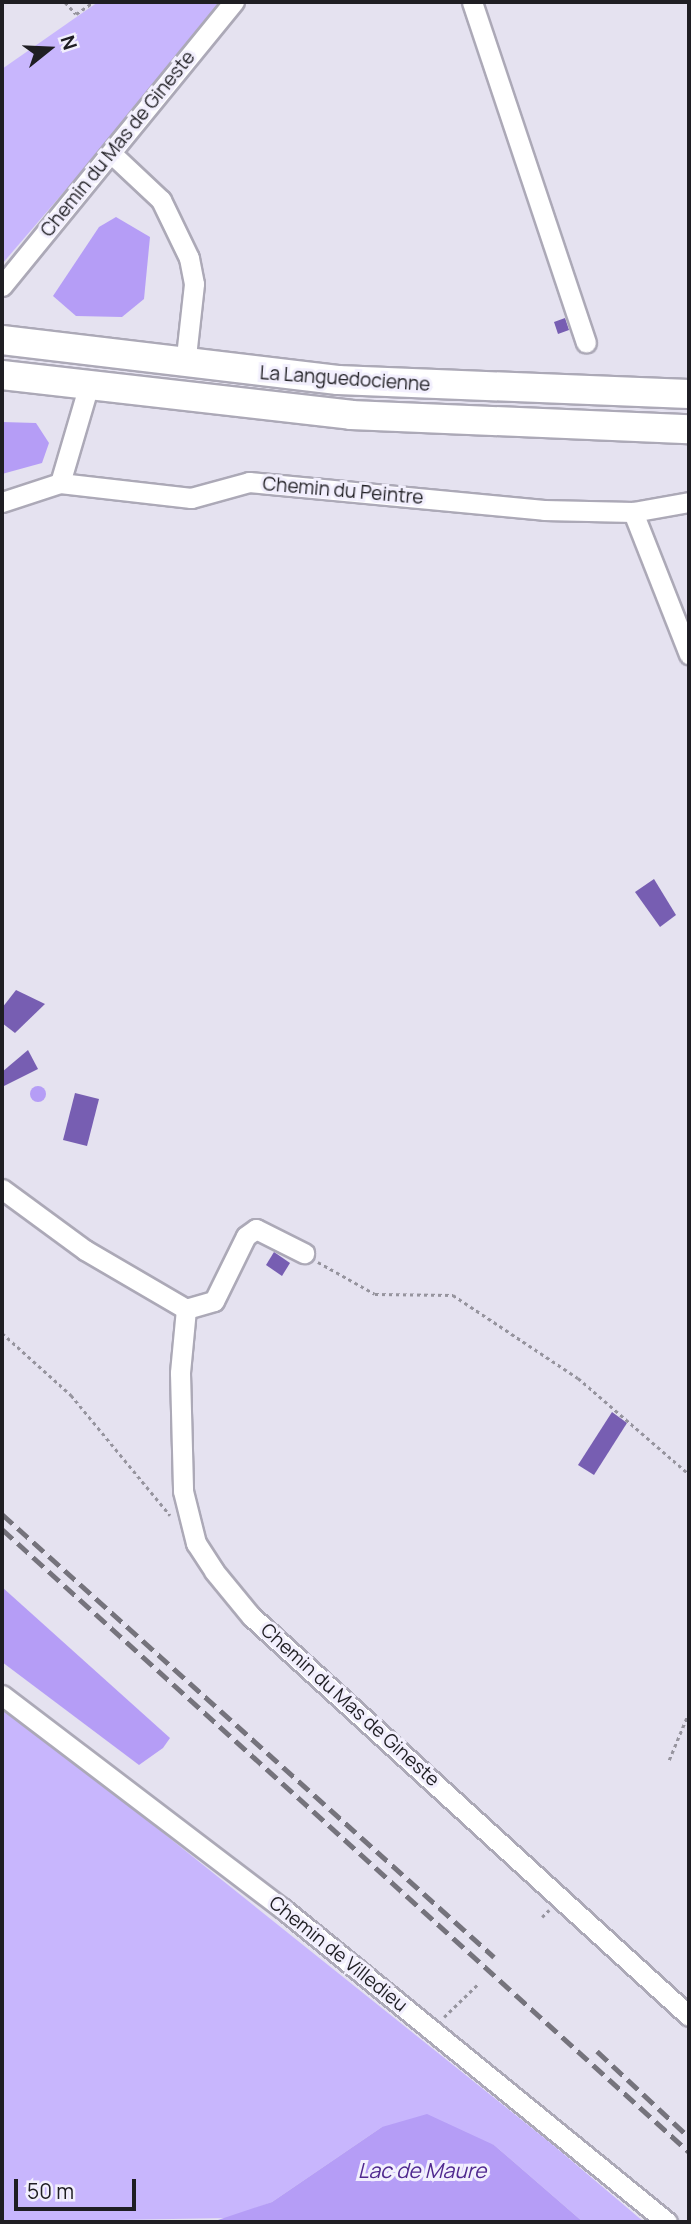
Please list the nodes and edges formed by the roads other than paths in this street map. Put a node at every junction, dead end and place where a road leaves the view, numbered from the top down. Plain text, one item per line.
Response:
1 (234, 2) edge
2 (472, 2) edge
3 (112, 154) junction
4 (3, 285) edge
5 (2, 340) edge
6 (586, 342) dead end
7 (185, 365) junction
8 (2, 375) edge
9 (88, 388) junction
10 (689, 394) edge
11 (689, 429) edge
12 (60, 483) junction
13 (2, 502) edge
14 (689, 502) edge
15 (633, 512) junction
16 (689, 654) edge
17 (2, 1189) edge
18 (304, 1253) road end
19 (187, 1309) junction
20 (2, 1695) edge
21 (689, 2016) edge
22 (667, 2222) edge

1 - 3 street, Chemin du Mas de Gineste
2 - 6 street
3 - 4 street, Chemin du Mas de Gineste
3 - 7 street
5 - 7 highway, La Languedocienne
7 - 10 highway, La Languedocienne
8 - 9 highway, La Languedocienne
9 - 11 highway, La Languedocienne
9 - 12 street
12 - 13 street, Chemin du Peintre
12 - 15 street, Chemin du Peintre
14 - 15 street, Chemin du Peintre
15 - 16 street
17 - 19 street
18 - 19 street
19 - 21 street, Chemin du Mas de Gineste
20 - 22 street, Chemin de Villedieu

